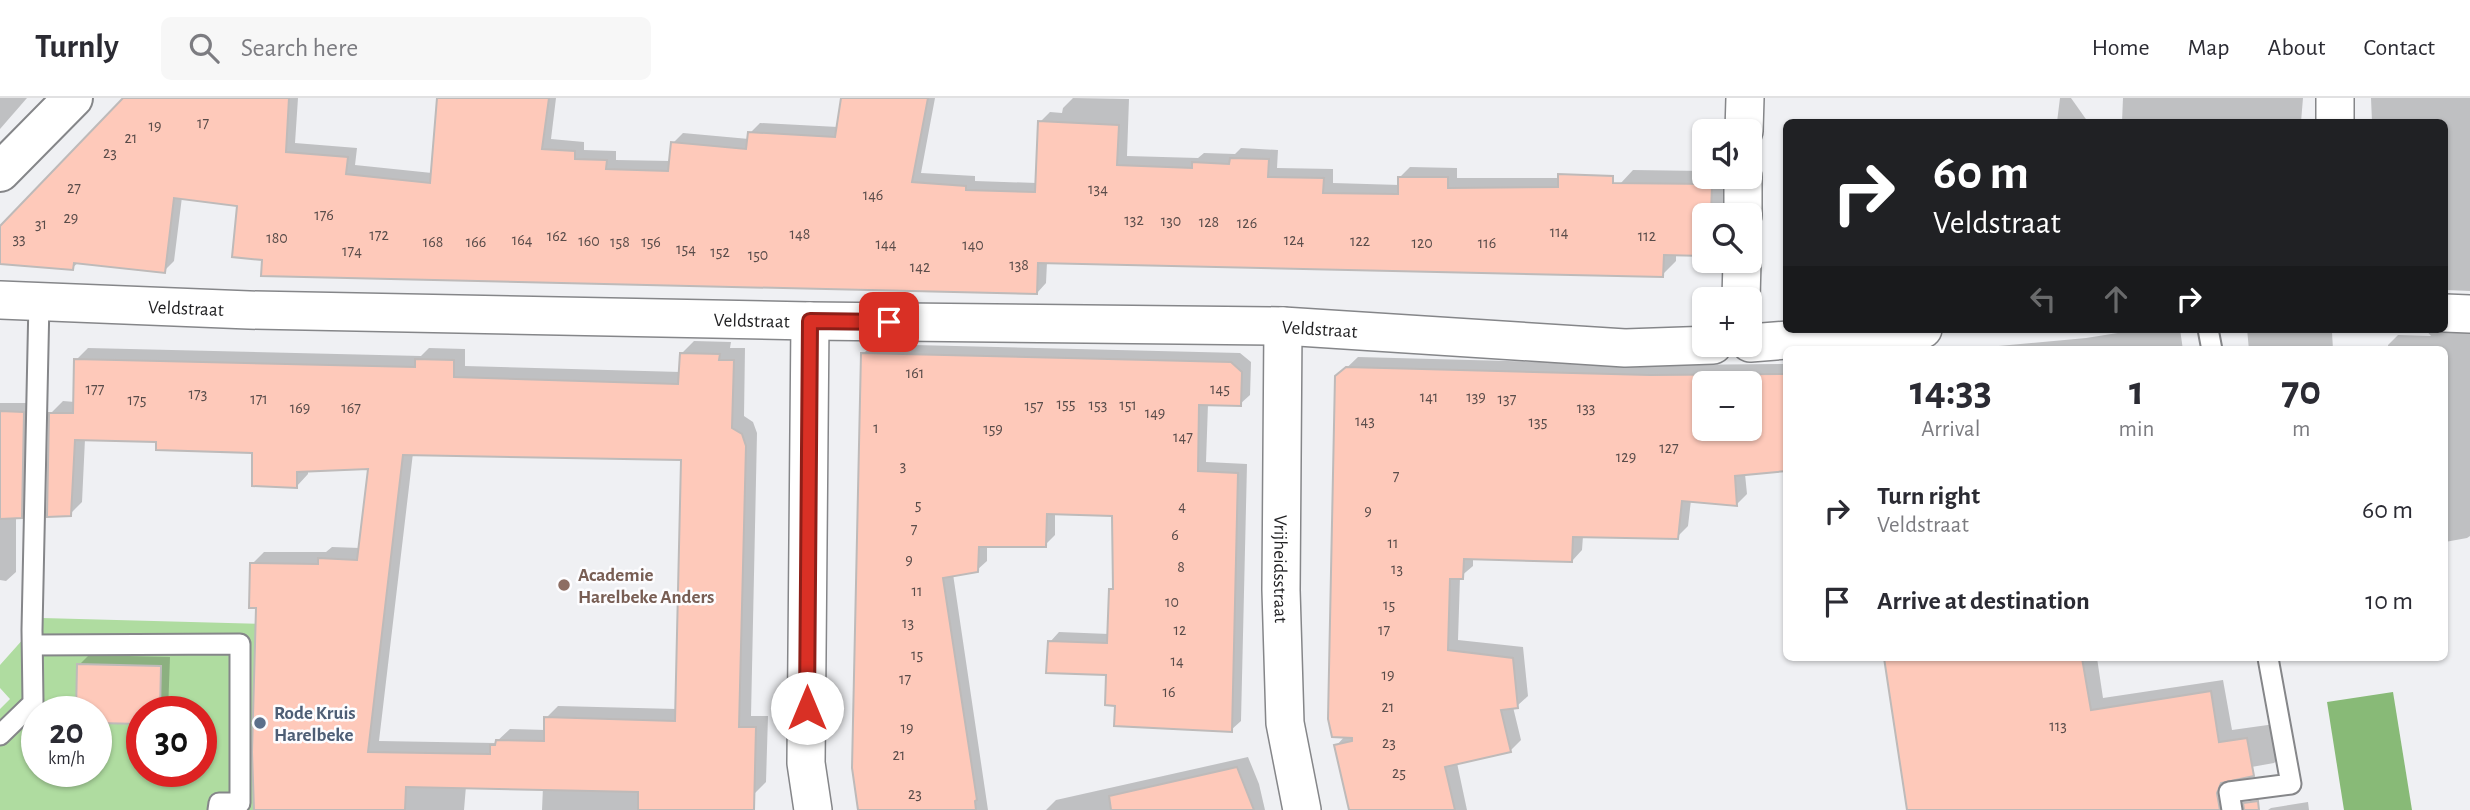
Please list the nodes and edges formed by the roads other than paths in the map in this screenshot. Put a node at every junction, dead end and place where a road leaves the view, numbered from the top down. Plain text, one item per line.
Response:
1 (73, 98) edge
2 (1745, 98) edge
3 (2335, 98) edge
4 (1744, 119) edge
5 (2335, 119) edge
6 (0, 172) edge
7 (0, 300) edge
8 (39, 301) junction
9 (2448, 313) edge
10 (2470, 314) edge
11 (810, 321) junction
12 (1283, 326) junction
13 (1874, 333) edge
14 (1762, 342) edge
15 (1692, 346) edge
16 (33, 645) junction
17 (2269, 661) edge
18 (0, 735) edge
19 (218, 810) edge
20 (813, 810) edge
21 (1302, 810) edge
22 (2232, 810) edge

1 - 6 street
2 - 4 street
3 - 5 street
7 - 8 street, Veldstraat
8 - 11 street, Veldstraat
8 - 16 lane
9 - 10 street
11 - 12 street, Veldstraat
11 - 20 street
12 - 15 street, Veldstraat
12 - 21 street, Vrijheidsstraat
13 - 14 street
16 - 18 lane
16 - 19 lane
17 - 22 lane

